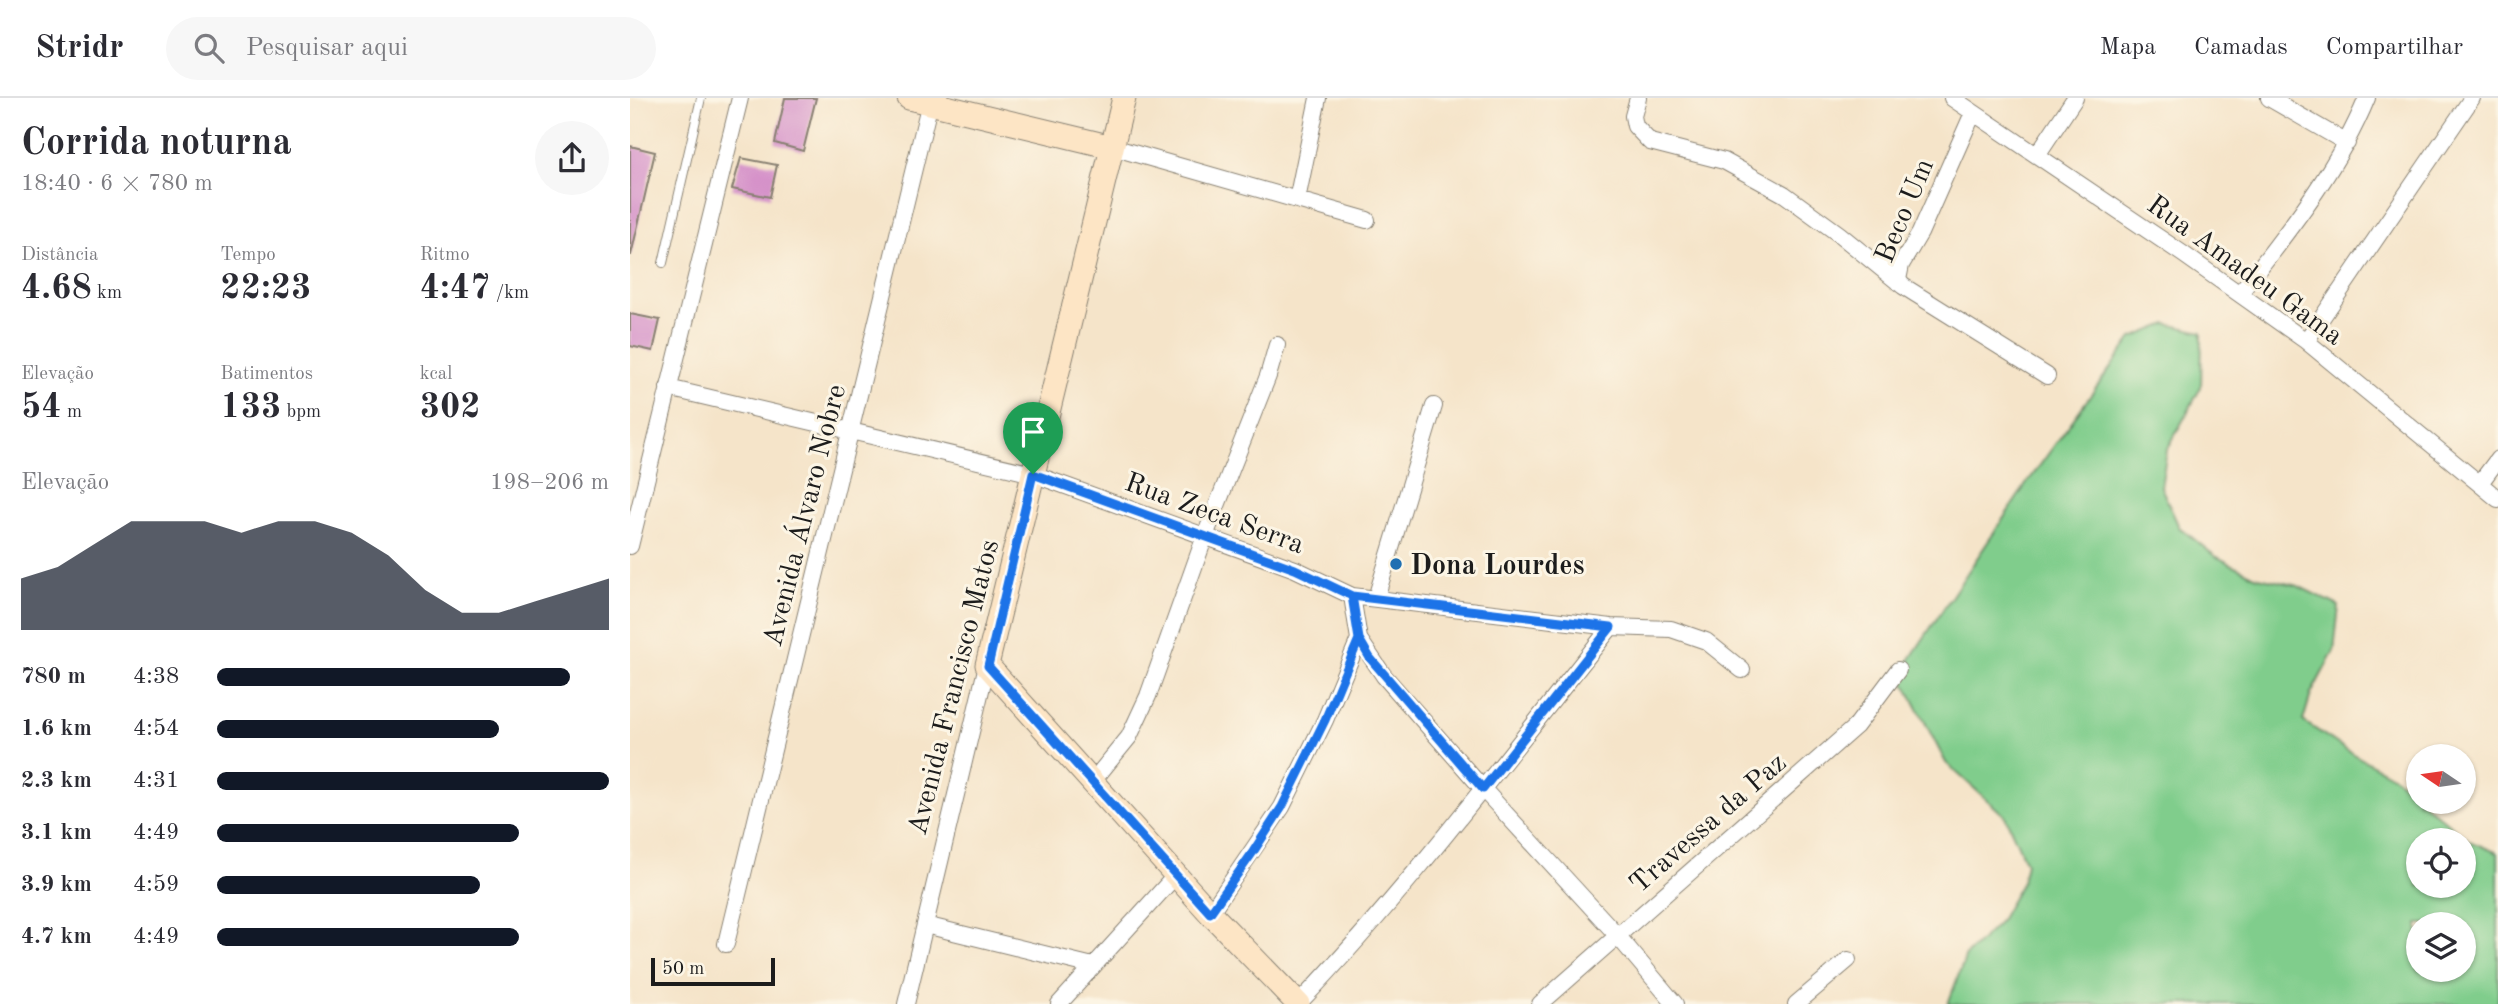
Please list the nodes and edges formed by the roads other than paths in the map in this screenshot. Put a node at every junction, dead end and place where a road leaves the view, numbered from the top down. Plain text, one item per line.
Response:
1 (701, 98) edge
2 (740, 98) edge
3 (1124, 98) edge
4 (1318, 98) edge
5 (1638, 98) edge
6 (1952, 98) edge
7 (2075, 98) edge
8 (2269, 98) edge
9 (2367, 98) edge
10 (2472, 98) edge
11 (923, 100) edge
12 (1973, 113) junction
13 (2347, 143) junction
14 (1112, 147) junction
15 (2037, 155) junction
16 (1297, 200) junction
17 (1367, 220) dead end
18 (663, 263) dead end
19 (1903, 286) junction
20 (2240, 293) junction
21 (2306, 341) junction
22 (1276, 345) dead end
23 (2047, 376) dead end
24 (668, 388) junction
25 (1434, 406) dead end
26 (850, 432) junction
27 (2498, 459) edge
28 (1033, 474) junction
29 (2480, 483) junction
30 (2498, 499) edge
31 (1205, 536) junction
32 (630, 546) edge
33 (1352, 596) junction
34 (1376, 598) junction
35 (1611, 627) junction
36 (1359, 639) junction
37 (988, 666) junction
38 (1742, 670) dead end
39 (1898, 670) dead end
40 (1093, 781) junction
41 (1483, 789) junction
42 (1176, 875) junction
43 (1210, 913) junction
44 (925, 925) junction
45 (1617, 935) junction
46 (726, 944) dead end
47 (1848, 960) dead end
48 (1093, 965) junction
49 (906, 1004) edge
50 (1059, 1004) edge
51 (1298, 1004) edge
52 (1540, 1004) edge
53 (1675, 1004) edge
54 (1796, 1004) edge

1 - 18 lane
2 - 24 street
3 - 14 street, Avenida Francisco Matos
4 - 16 street
5 - 19 street
6 - 12 street, Rua Amadeu Gama
7 - 15 street
8 - 13 street
9 - 13 street
10 - 21 street
11 - 14 street
11 - 26 street, Avenida Álvaro Nobre
12 - 15 street, Rua Amadeu Gama
12 - 19 street, Beco Um
13 - 20 street
14 - 16 street
14 - 28 street, Avenida Francisco Matos
15 - 20 street, Rua Amadeu Gama
16 - 17 street
19 - 23 street, Beco Um
20 - 21 street, Rua Amadeu Gama
21 - 29 street, Rua Amadeu Gama
22 - 31 street
24 - 26 street, Rua Zeca Serra
24 - 32 street
25 - 34 street
26 - 28 street, Rua Zeca Serra
26 - 46 street, Avenida Álvaro Nobre
27 - 29 street
28 - 31 street, Rua Zeca Serra
28 - 37 street, Avenida Francisco Matos
29 - 30 street, Rua Amadeu Gama
31 - 33 street, Rua Zeca Serra
31 - 40 street
33 - 34 street
33 - 36 street
34 - 35 street
35 - 38 street
35 - 41 street
36 - 41 street
36 - 43 street
37 - 40 street
37 - 44 street, Avenida Francisco Matos
39 - 45 street, Travessa da Paz
40 - 42 street
41 - 45 street
41 - 51 street
42 - 43 street
42 - 48 street
43 - 51 street
44 - 48 street
44 - 49 street, Avenida Francisco Matos
45 - 52 street, Travessa da Paz
45 - 53 street
47 - 54 street
48 - 50 street

